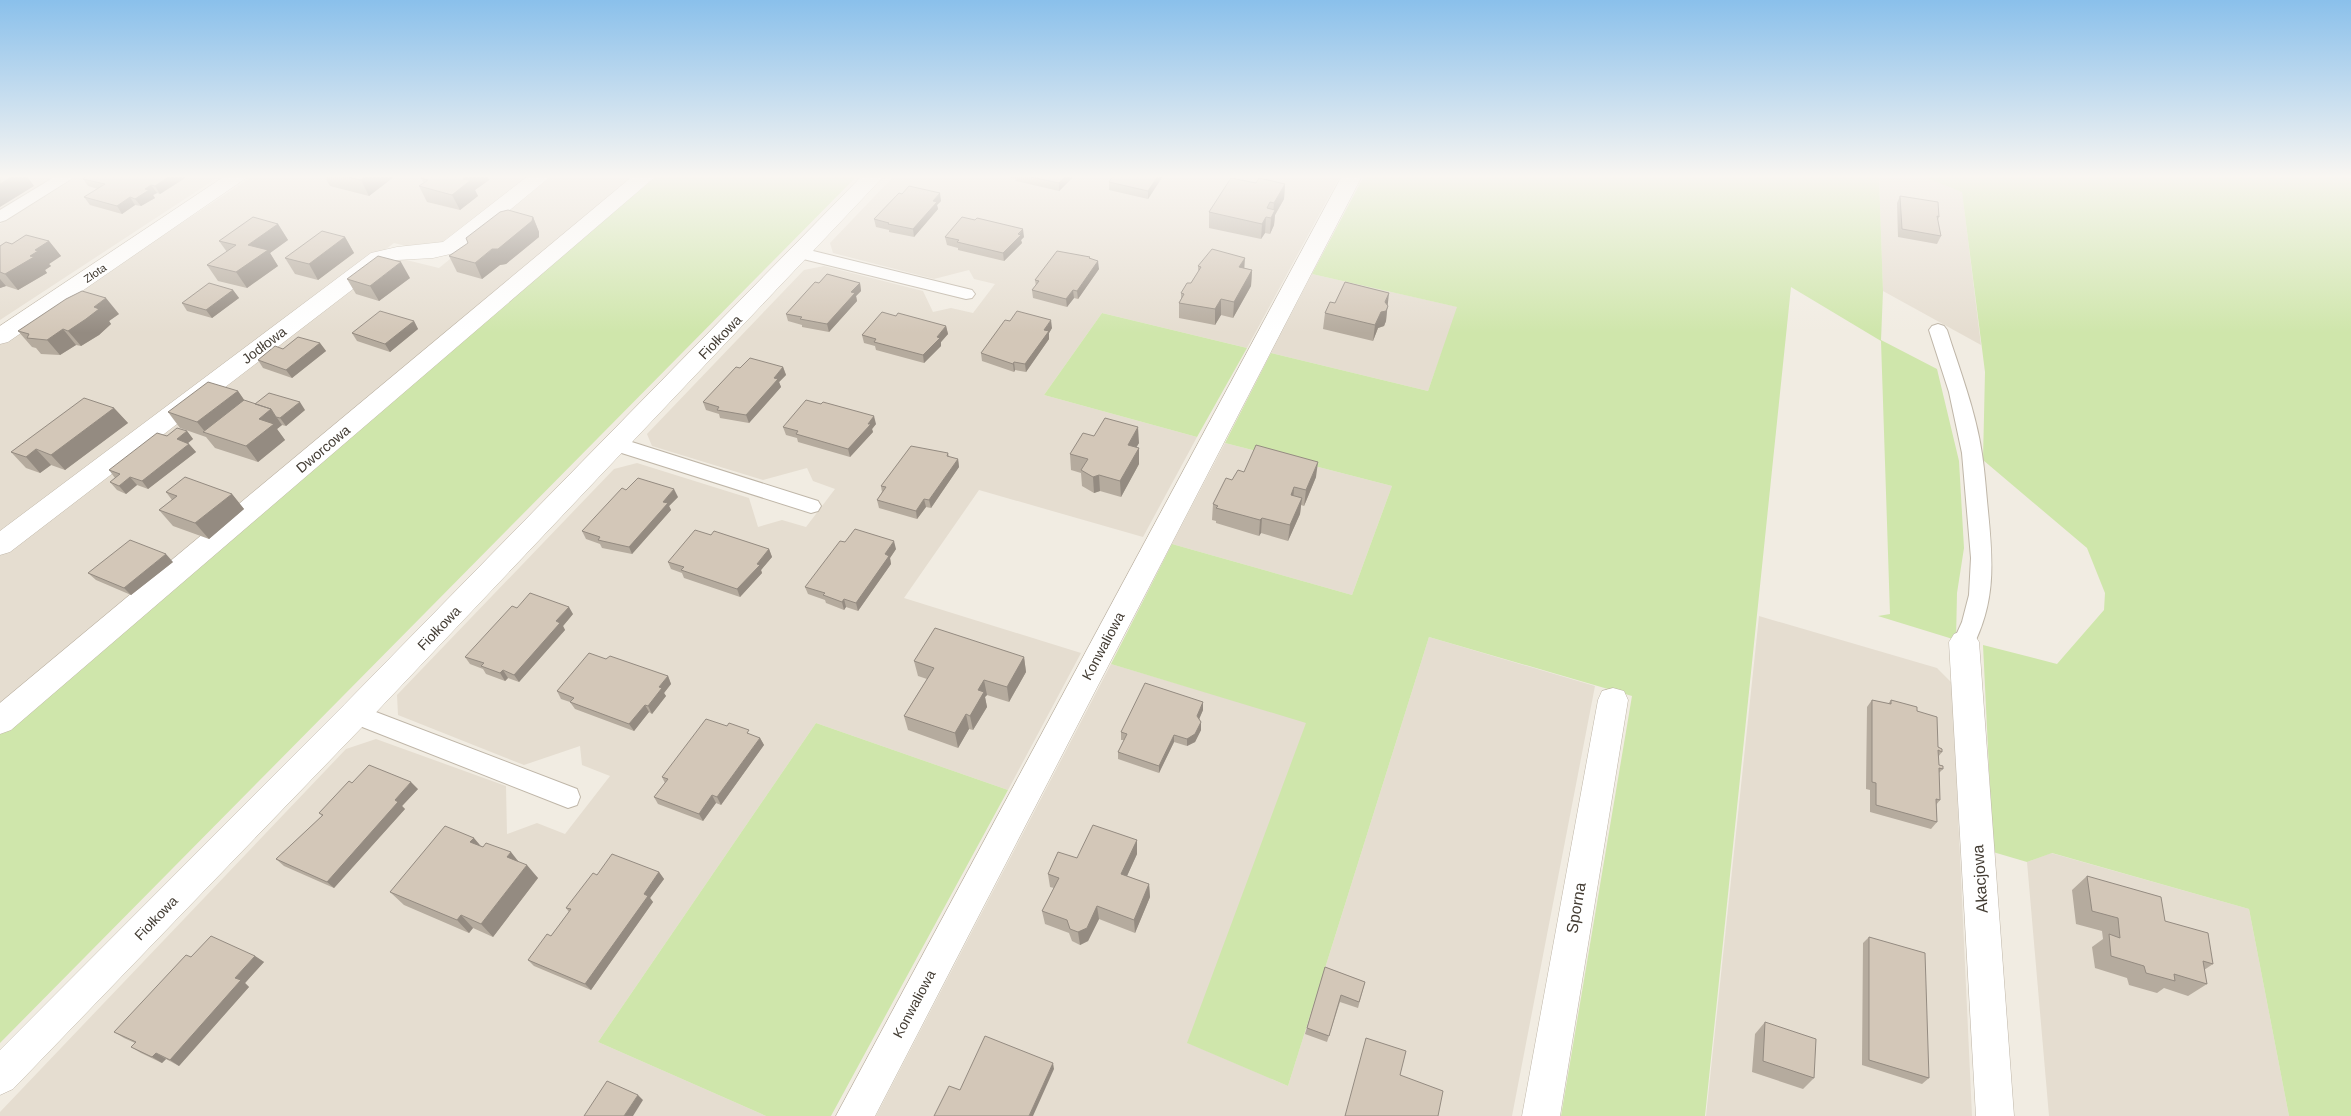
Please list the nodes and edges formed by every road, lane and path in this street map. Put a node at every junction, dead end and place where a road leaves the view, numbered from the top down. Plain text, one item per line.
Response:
1 (162, 228) edge
2 (475, 228) edge
3 (584, 228) edge
4 (825, 228) edge
5 (1324, 228) edge
6 (801, 253) junction
7 (966, 294) dead end
8 (1938, 330) dead end
9 (0, 337) edge
10 (616, 444) junction
11 (811, 506) dead end
12 (0, 545) edge
13 (1964, 642) joint
14 (1613, 700) dead end
15 (355, 714) junction
16 (0, 721) edge
17 (568, 797) dead end
18 (0, 1076) edge
19 (855, 1116) edge
20 (1541, 1116) edge
21 (1995, 1116) edge

1 - 9 street, Złota
2 - 12 street, Jodłowa
3 - 16 street, Dworcowa
4 - 6 street, Fiołkowa
5 - 19 street, Konwaliowa
6 - 7 lane
6 - 10 street, Fiołkowa
8 - 13 lane
10 - 11 lane
10 - 15 street, Fiołkowa
13 - 21 street, Akacjowa
14 - 20 street, Sporna
15 - 17 lane
15 - 18 street, Fiołkowa

